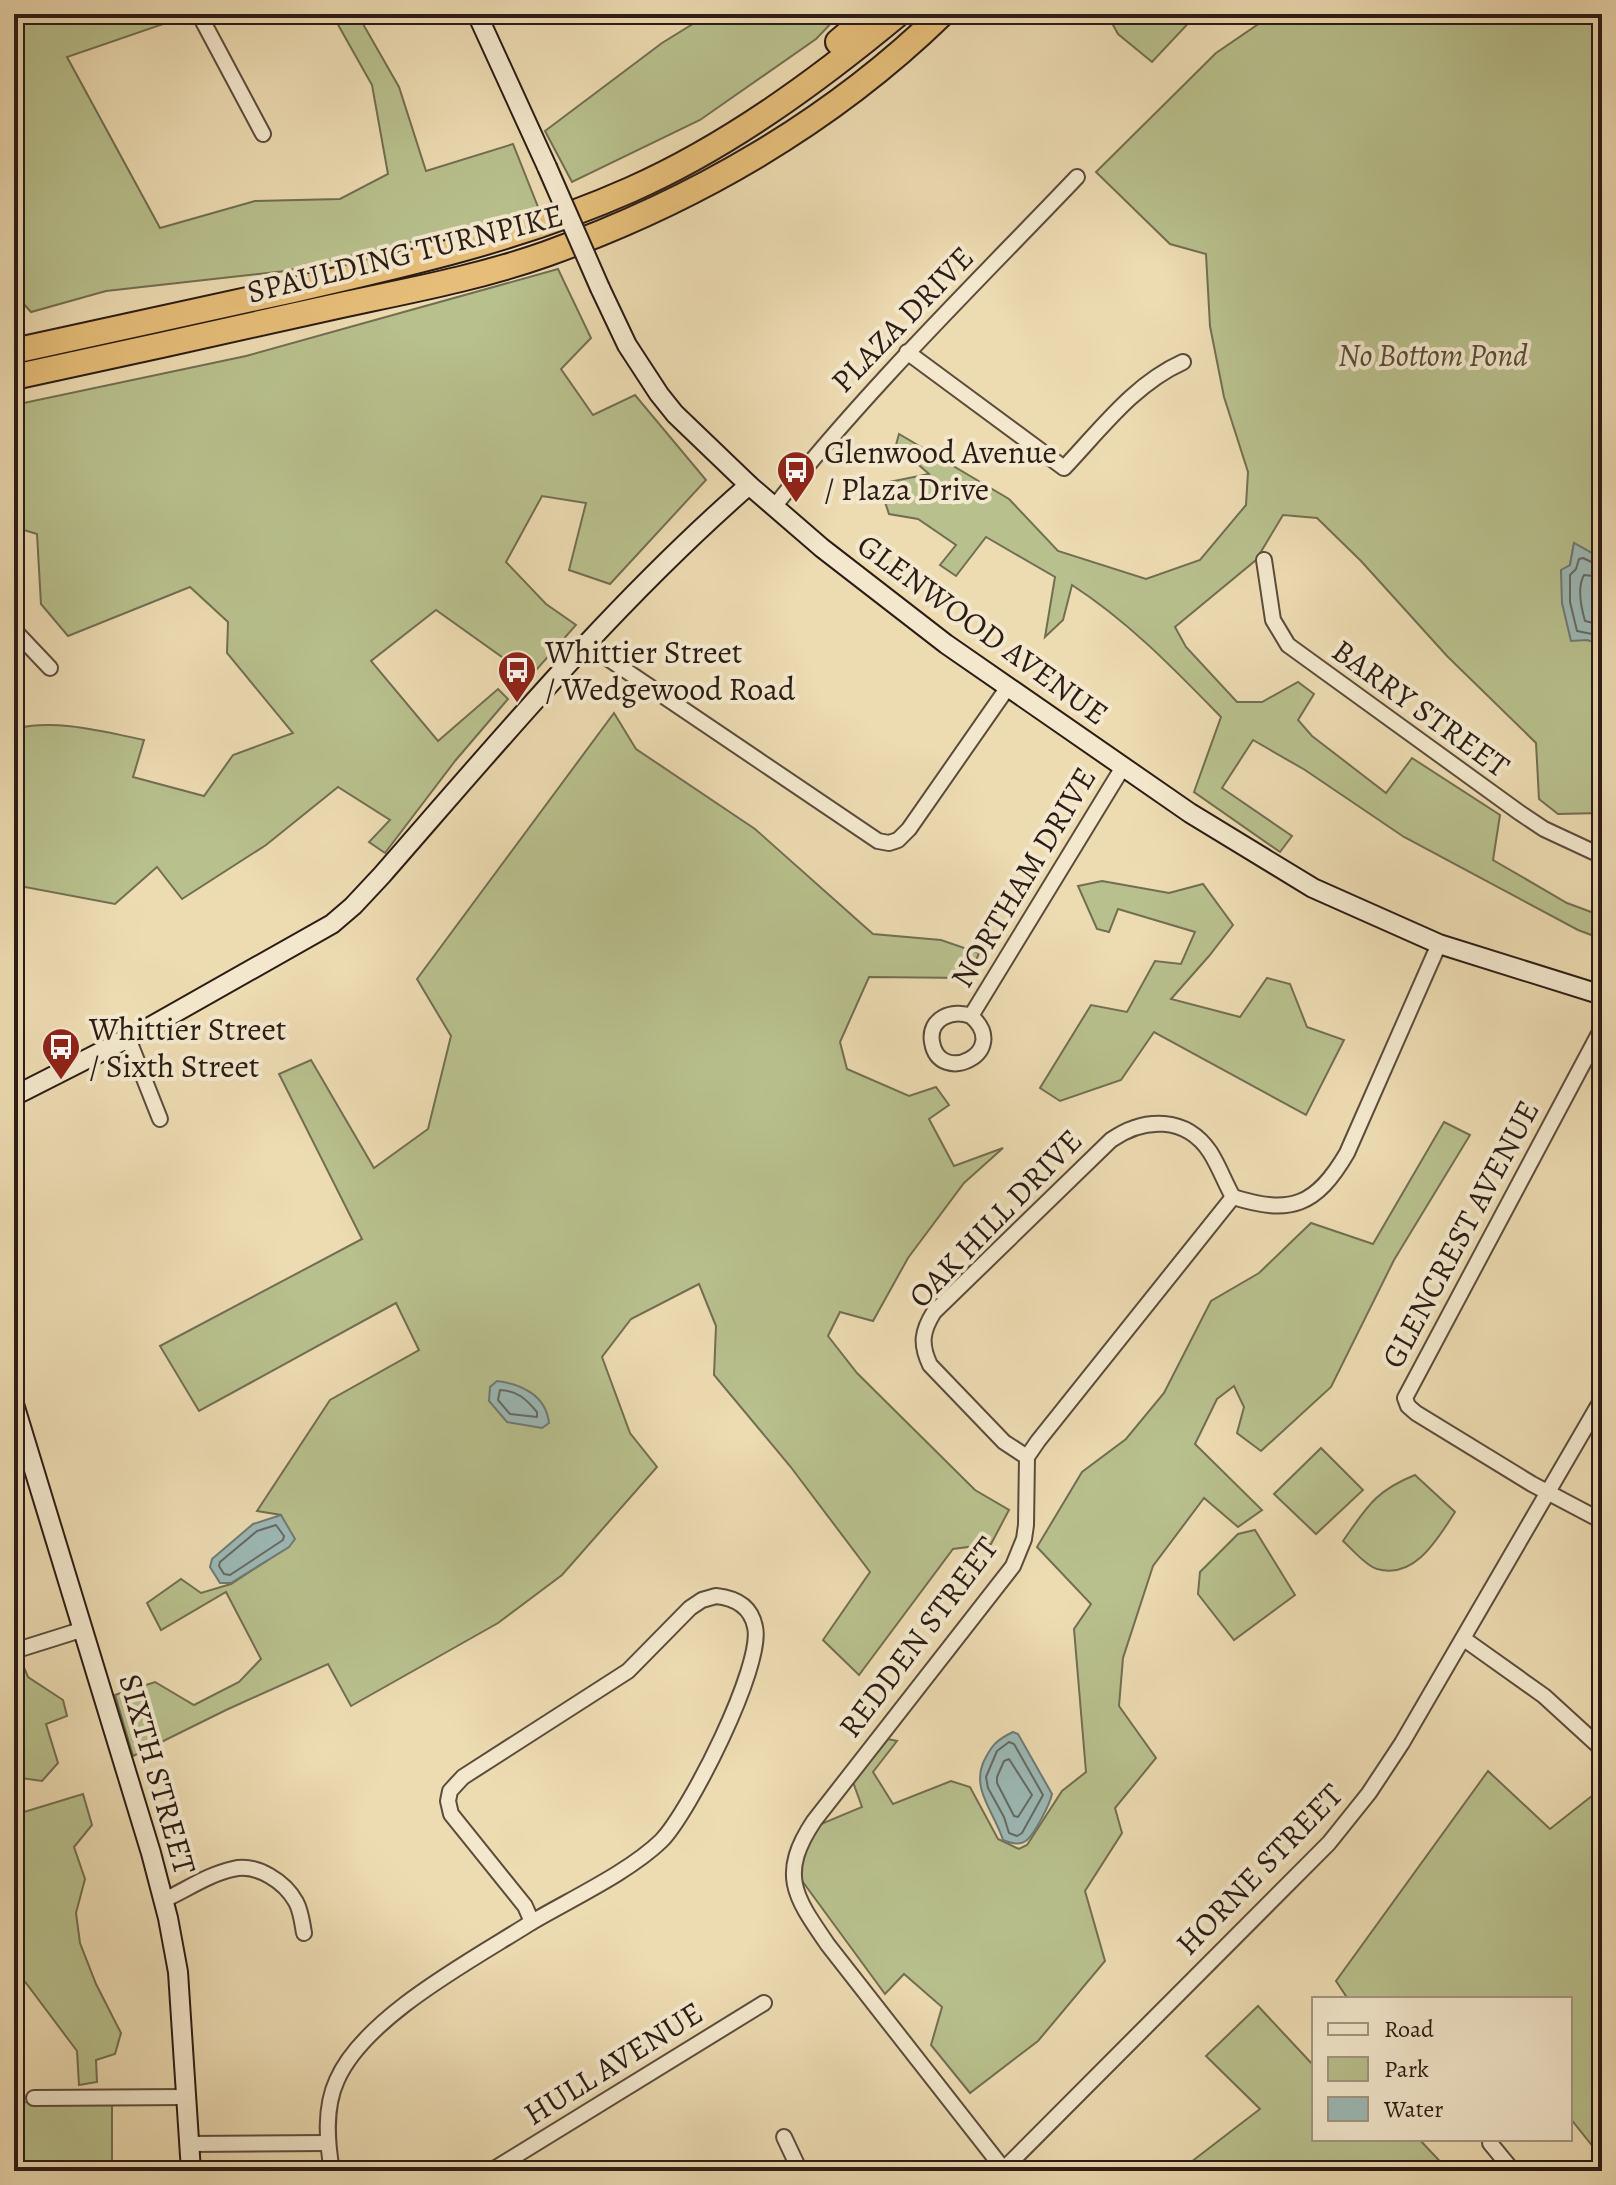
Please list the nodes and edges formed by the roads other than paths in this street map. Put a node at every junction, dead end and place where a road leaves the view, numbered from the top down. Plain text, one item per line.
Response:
1 (199, 14) edge
2 (477, 14) edge
3 (871, 14) edge
4 (898, 14) edge
5 (942, 14) edge
6 (263, 134) dead end
7 (721, 142) junction
8 (1077, 177) dead end
9 (14, 351) edge
10 (907, 352) junction
11 (1183, 362) dead end
12 (14, 377) edge
13 (749, 485) junction
14 (774, 507) junction
15 (1264, 560) dead end
16 (14, 630) edge
17 (585, 643) junction
18 (50, 668) dead end
19 (1008, 687) junction
20 (1123, 767) junction
21 (1602, 856) edge
22 (1439, 944) junction
23 (1602, 995) edge
24 (971, 1016) dead end
25 (1602, 1028) edge
26 (128, 1038) junction
27 (14, 1096) edge
28 (160, 1119) dead end
29 (1233, 1197) junction
30 (1602, 1399) edge
31 (14, 1404) edge
32 (1027, 1457) junction
33 (1548, 1493) junction
34 (1602, 1521) edge
35 (84, 1629) junction
36 (1464, 1639) junction
37 (14, 1651) edge
38 (1602, 1749) edge
39 (164, 1900) junction
40 (532, 1922) junction
41 (304, 1933) dead end
42 (764, 2003) dead end
43 (186, 2097) junction
44 (34, 2098) dead end
45 (784, 2137) dead end
46 (327, 2143) junction
47 (1490, 2143) dead end
48 (189, 2144) junction
49 (1004, 2170) edge
50 (191, 2171) edge
51 (332, 2171) edge
52 (491, 2171) edge
53 (800, 2171) edge
54 (1513, 2171) edge

1 - 6 street
2 - 13 street, GLENWOOD AVENUE, bridge
3 - 7 highway
4 - 7 highway, SPAULDING TURNPIKE
5 - 12 highway, SPAULDING TURNPIKE
7 - 9 highway, SPAULDING TURNPIKE
8 - 10 street, PLAZA DRIVE
10 - 11 street
10 - 14 street, PLAZA DRIVE
13 - 14 street, GLENWOOD AVENUE
13 - 17 street
14 - 19 street, GLENWOOD AVENUE
15 - 21 street, BARRY STREET
16 - 18 street
17 - 19 street
17 - 26 street
19 - 20 street, GLENWOOD AVENUE
20 - 22 street, GLENWOOD AVENUE
20 - 24 street, NORTHAM DRIVE
22 - 23 street, GLENWOOD AVENUE
22 - 29 street
25 - 33 street, GLENCREST AVENUE
26 - 27 street
26 - 28 street
29 - 32 street
29 - 32 street, OAK HILL DRIVE
30 - 33 street, HORNE STREET
31 - 35 street, SIXTH STREET
32 - 49 street, REDDEN STREET
33 - 34 street
33 - 36 street, HORNE STREET
35 - 37 street
35 - 39 street, SIXTH STREET
36 - 38 street
36 - 49 street, HORNE STREET
39 - 41 street
39 - 43 street, SIXTH STREET
40 - 40 street
40 - 46 street
42 - 52 street, HULL AVENUE
43 - 44 street
43 - 48 street, SIXTH STREET
45 - 53 street
46 - 48 street
46 - 51 street
47 - 54 street
48 - 50 street, SIXTH STREET

